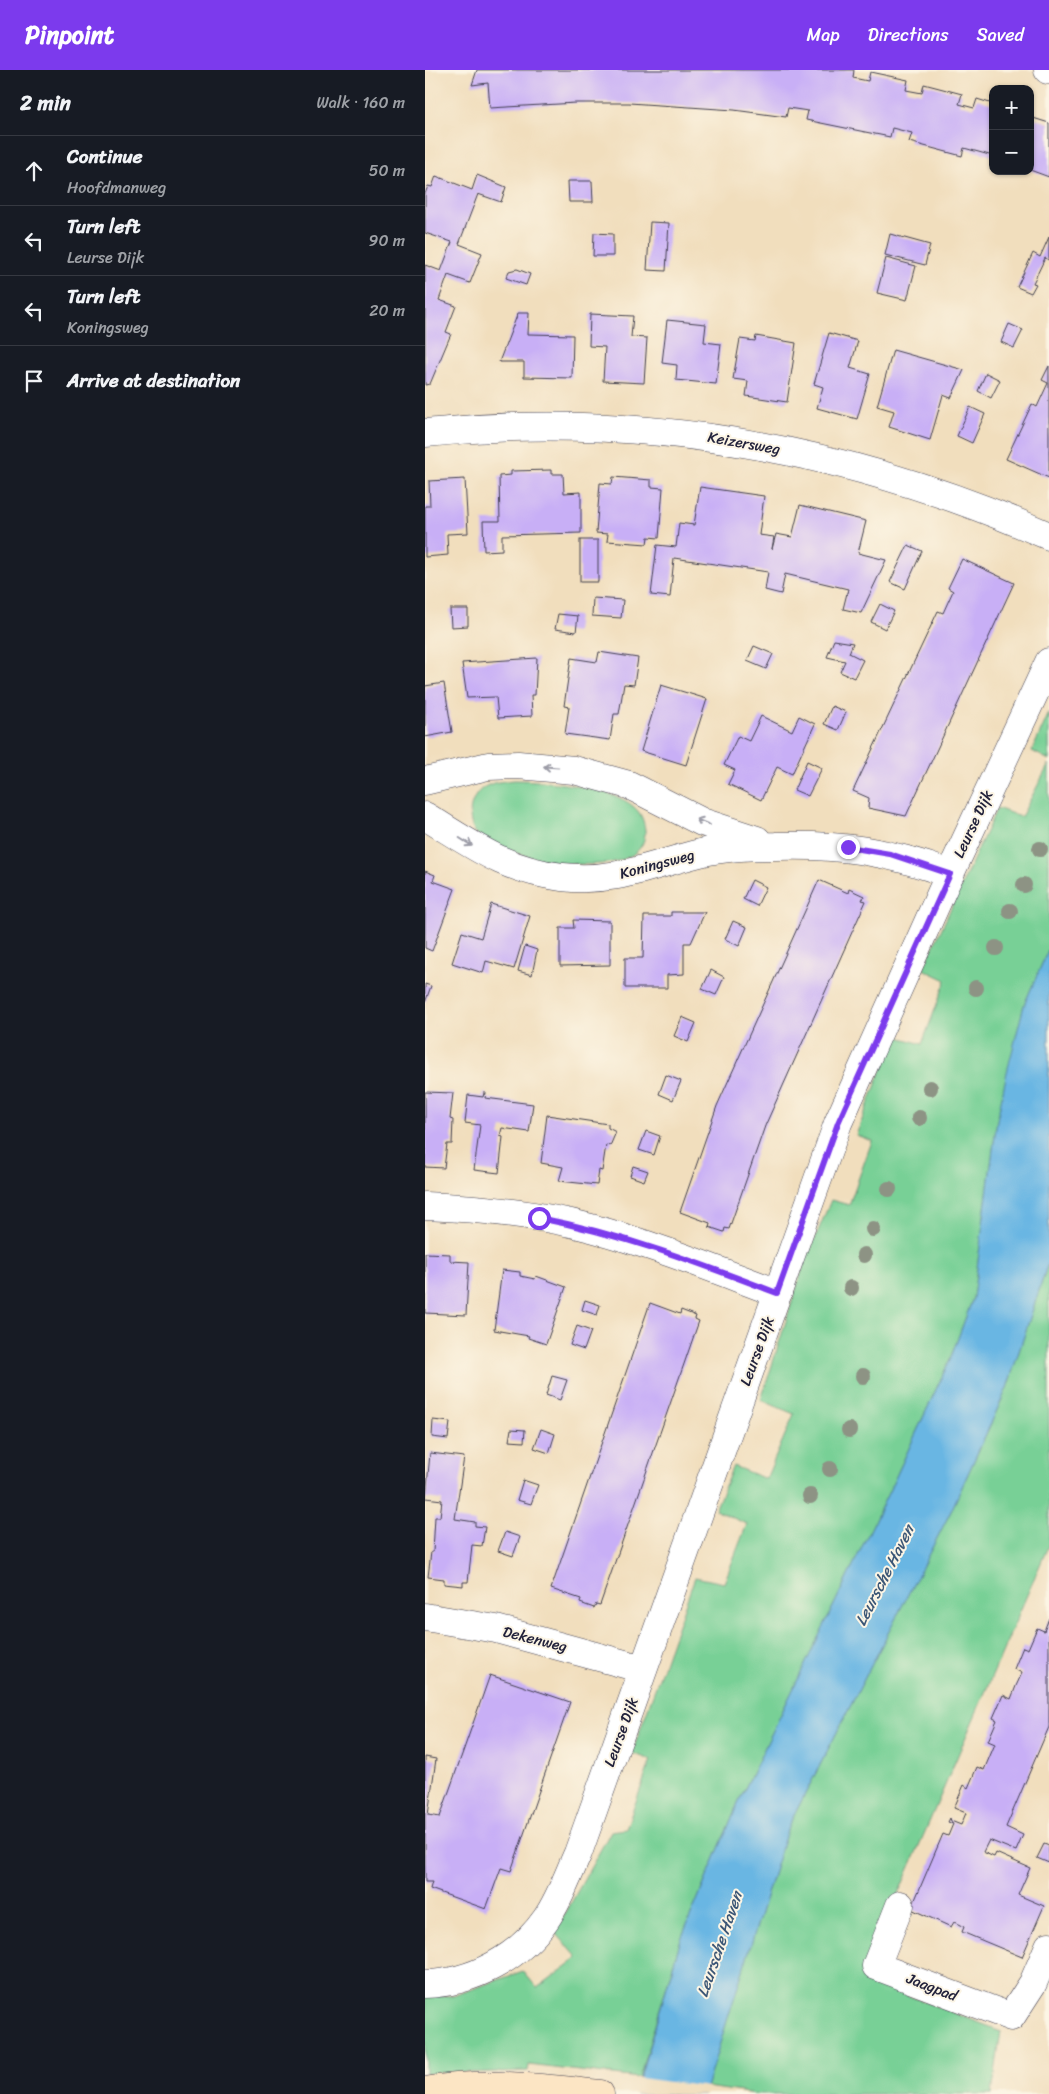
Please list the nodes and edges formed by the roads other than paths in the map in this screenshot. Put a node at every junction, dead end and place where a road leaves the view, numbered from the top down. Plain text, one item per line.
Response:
1 (425, 433) edge
2 (1049, 536) edge
3 (1049, 662) edge
4 (425, 781) edge
5 (425, 816) edge
6 (783, 845) junction
7 (950, 874) junction
8 (425, 1206) edge
9 (777, 1293) junction
10 (425, 1617) edge
11 (643, 1669) junction
12 (900, 1905) dead end
13 (1049, 1946) edge
14 (425, 1984) edge
15 (1041, 1986) edge
16 (425, 2091) edge
17 (591, 2093) edge

1 - 2 street, Keizersweg
3 - 7 street, Leurse Dijk
6 -> 4 street, Koningsweg
5 -> 6 street, Koningsweg
6 - 7 street, Koningsweg
7 - 9 street, Leurse Dijk
8 - 9 street
9 - 11 street, Leurse Dijk
10 - 11 street, Dekenweg
11 - 14 street, Leurse Dijk
12 - 15 street, Jaagpad
13 - 15 street
16 - 17 main road

